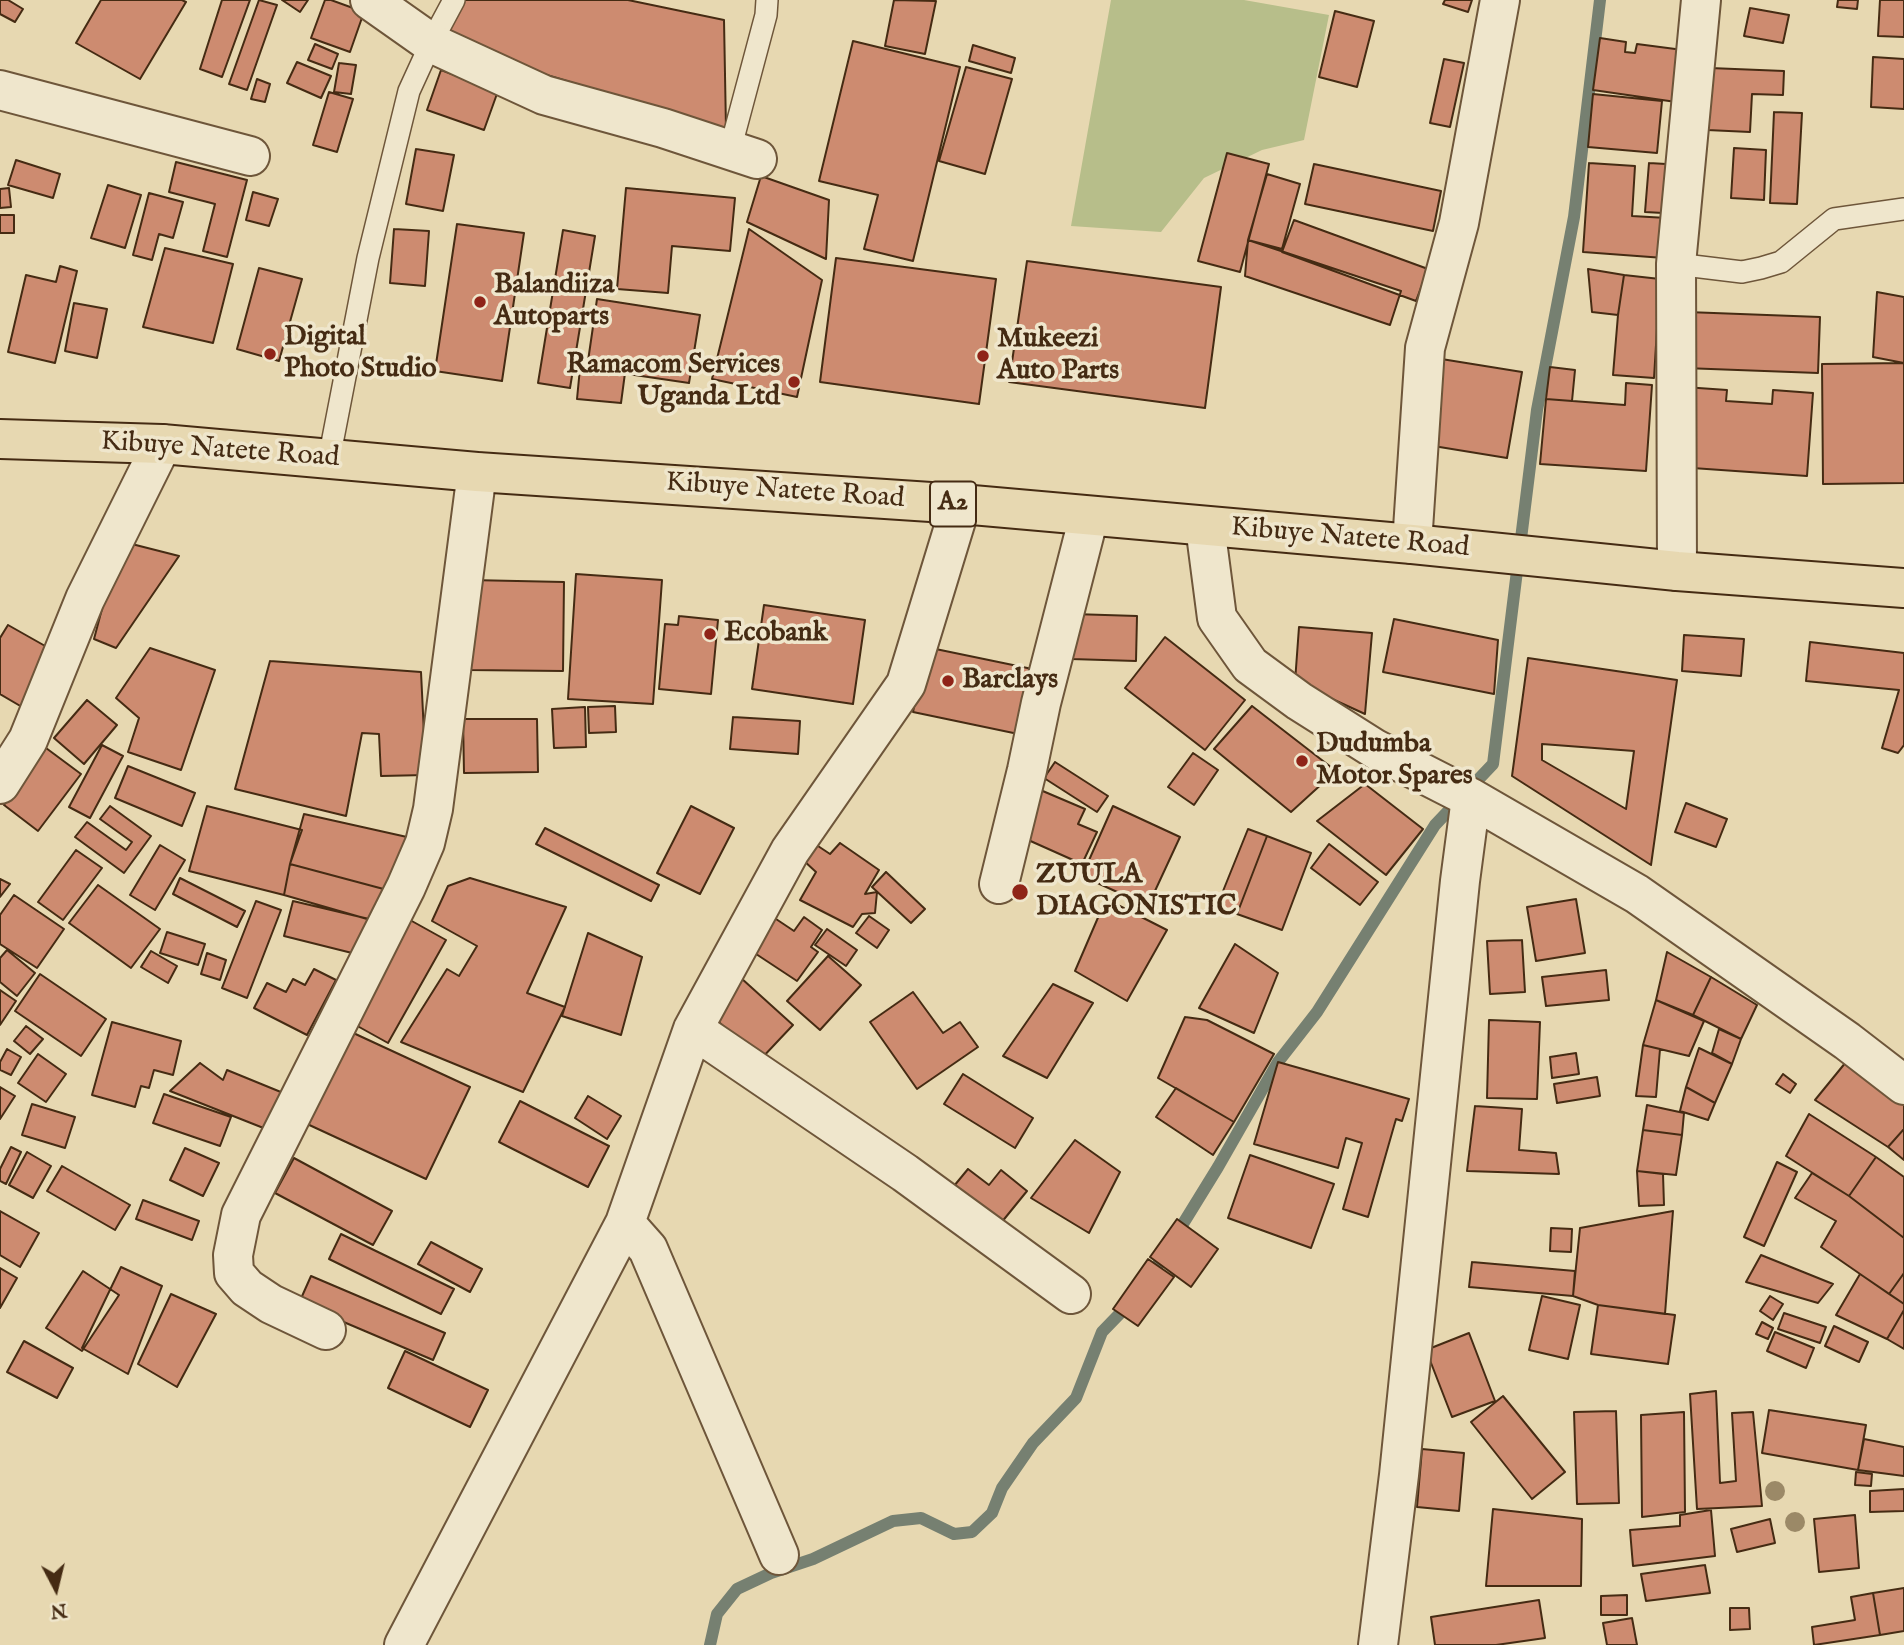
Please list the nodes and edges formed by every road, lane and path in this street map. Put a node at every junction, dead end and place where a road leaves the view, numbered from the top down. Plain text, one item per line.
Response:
1 (370, 0) edge
2 (454, 0) edge
3 (766, 0) edge
4 (1500, 0) edge
5 (1701, 0) edge
6 (431, 43) junction
7 (0, 90) edge
8 (744, 154) joint
9 (250, 156) dead end
10 (1904, 209) edge
11 (1676, 264) junction
12 (0, 439) edge
13 (162, 444) junction
14 (329, 459) junction
15 (477, 472) junction
16 (961, 504) junction
17 (1089, 516) junction
18 (1205, 526) junction
19 (1412, 544) junction
20 (1677, 571) junction
21 (1904, 588) edge
22 (0, 784) edge
23 (1471, 798) junction
24 (999, 884) dead end
25 (693, 1028) junction
26 (1904, 1085) edge
27 (625, 1223) junction
28 (1071, 1294) dead end
29 (326, 1330) dead end
30 (779, 1555) dead end
31 (404, 1645) edge
32 (1378, 1645) edge

1 - 6 street
2 - 6 lane
3 - 8 lane
4 - 19 street
5 - 11 street
6 - 8 street
6 - 14 lane
7 - 9 street
10 - 11 lane
11 - 20 street
12 - 13 main road, Kibuye Natete Road / A2
13 - 14 main road, Kibuye Natete Road / A2
13 - 22 street
14 - 15 main road, Kibuye Natete Road / A2
15 - 16 main road, Kibuye Natete Road / A2
15 - 29 street
16 - 17 main road, Kibuye Natete Road / A2
16 - 25 street
17 - 18 main road, Kibuye Natete Road / A2
17 - 24 street
18 - 19 main road, Kibuye Natete Road / A2
18 - 23 street
19 - 20 main road, Kibuye Natete Road / A2
20 - 21 main road, Kibuye Natete Road / A2
23 - 26 street
23 - 32 street
25 - 27 street
25 - 28 street
27 - 30 street
27 - 31 street

